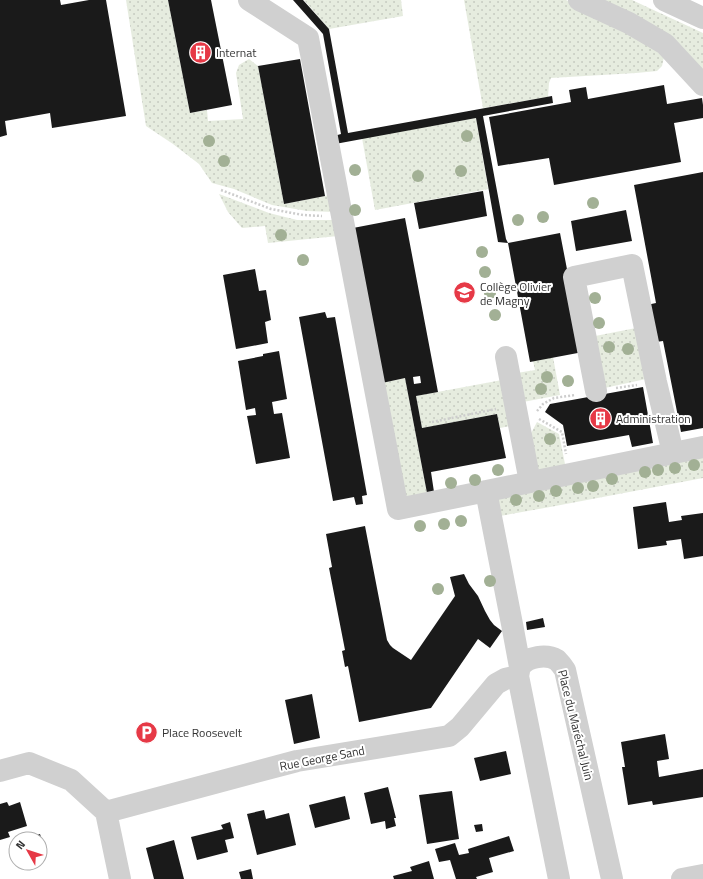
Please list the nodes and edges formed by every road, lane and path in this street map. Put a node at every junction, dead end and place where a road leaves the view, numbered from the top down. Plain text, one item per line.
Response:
1 (249, 0) edge
2 (579, 0) edge
3 (664, 0) edge
4 (703, 18) edge
5 (703, 85) edge
6 (221, 190) dead end
7 (342, 216) junction
8 (506, 357) dead end
9 (596, 391) dead end
10 (525, 411) junction
11 (432, 422) dead end
12 (703, 447) edge
13 (673, 453) junction
14 (571, 474) junction
15 (530, 482) junction
16 (486, 491) junction
17 (519, 672) junction
18 (0, 771) edge
19 (106, 812) junction
20 (703, 875) edge
21 (120, 879) edge
22 (559, 879) edge
23 (612, 879) edge
24 (682, 879) edge

1 - 7 street
2 - 5 street
3 - 4 street
6 - 7 path
7 - 16 street
8 - 10 street
9 - 13 street
10 - 11 path
10 - 14 path
10 - 15 street
12 - 13 street
13 - 14 street
14 - 15 street
15 - 16 street
16 - 17 street
17 - 19 street, Rue George Sand
17 - 22 street
17 - 23 street, Place du Maréchal Juin
18 - 19 street
19 - 21 street
20 - 24 street

